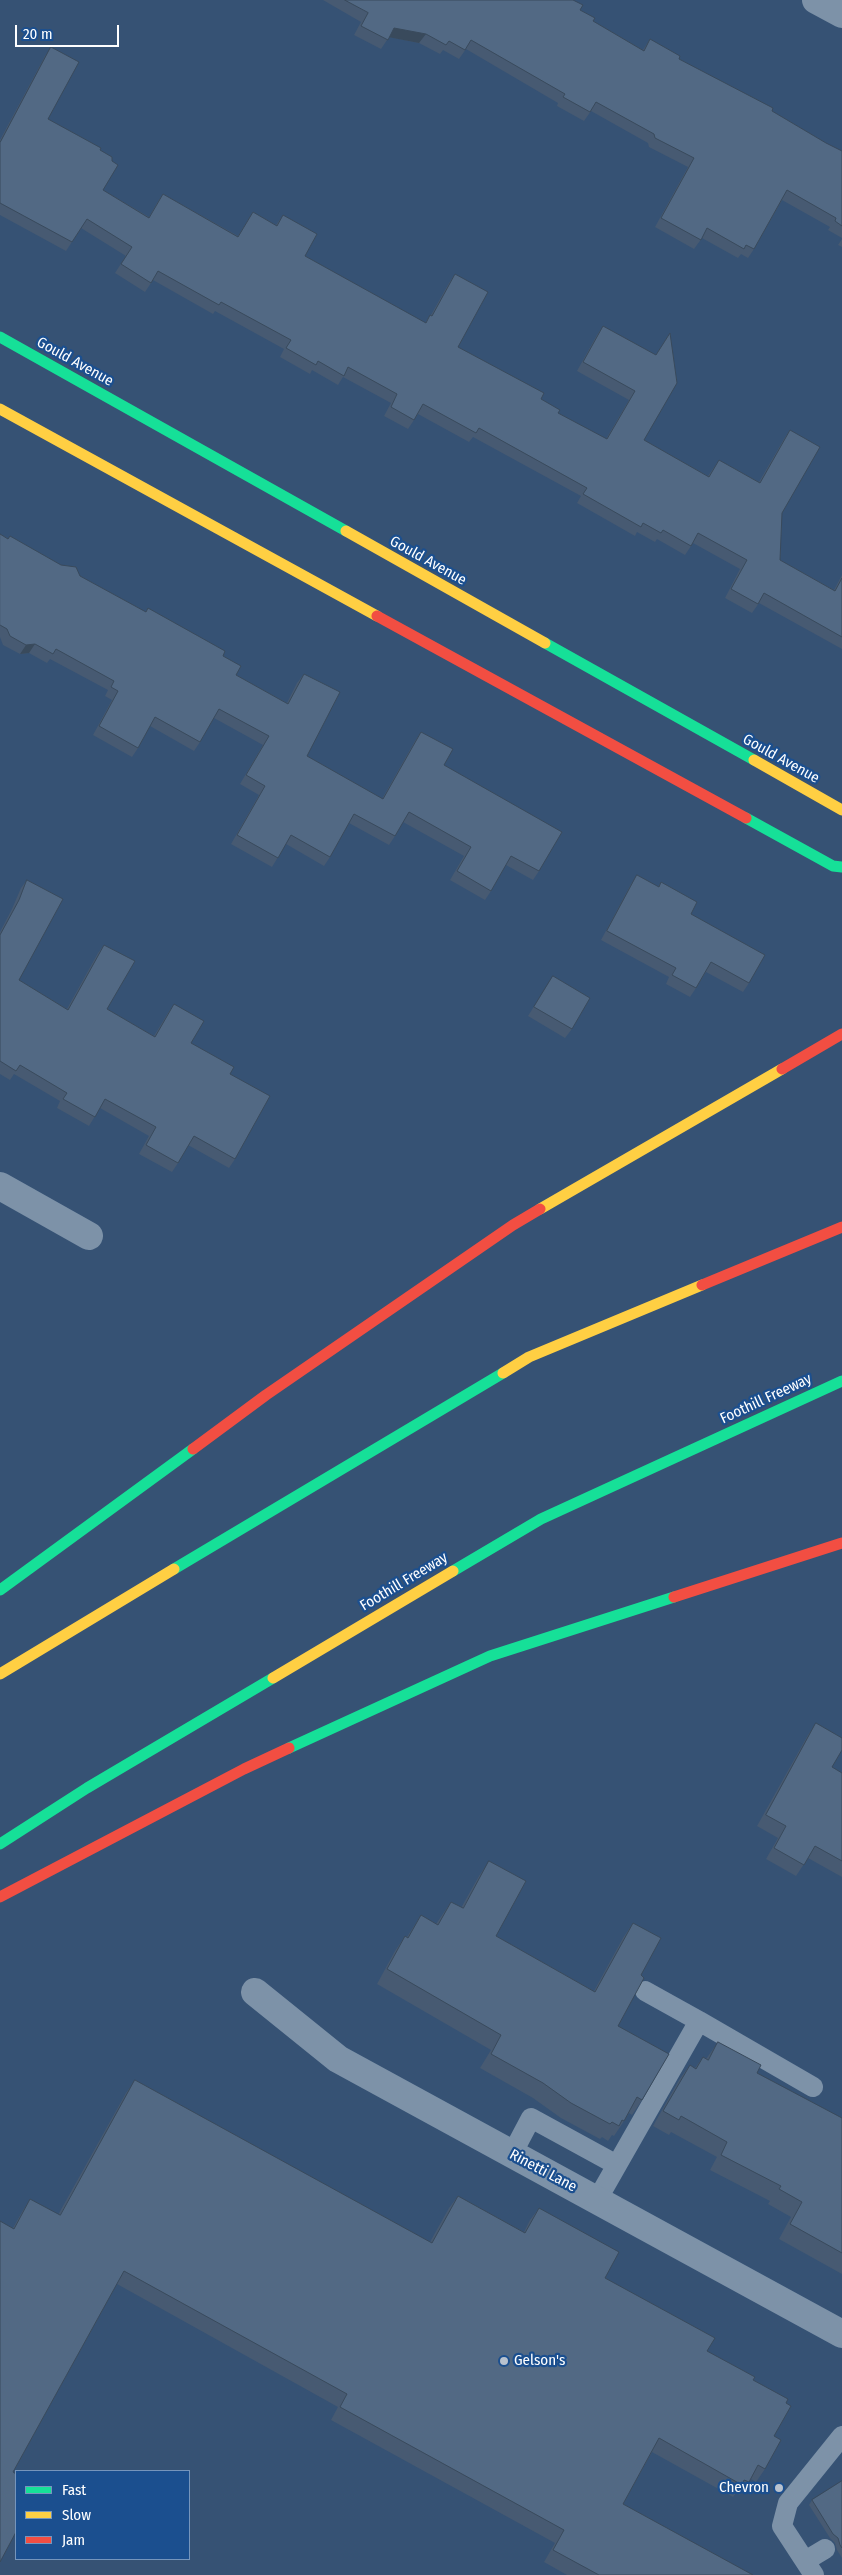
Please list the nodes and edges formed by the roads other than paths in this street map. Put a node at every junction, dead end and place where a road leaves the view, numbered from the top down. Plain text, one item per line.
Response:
1 (816, 0) edge
2 (842, 14) edge
3 (0, 337) edge
4 (0, 409) edge
5 (842, 810) edge
6 (842, 867) edge
7 (842, 1034) edge
8 (0, 1186) edge
9 (842, 1228) edge
10 (89, 1236) dead end
11 (842, 1381) edge
12 (842, 1543) edge
13 (0, 1590) edge
14 (0, 1674) edge
15 (0, 1844) edge
16 (0, 1897) edge
17 (255, 1992) dead end
18 (645, 1992) edge
19 (699, 2022) junction
20 (813, 2087) dead end
21 (512, 2154) junction
22 (617, 2165) junction
23 (597, 2200) junction
24 (842, 2334) edge
25 (842, 2436) edge
26 (825, 2549) dead end
27 (809, 2568) edge

1 - 2 street
3 - 5 main road, Gould Avenue
4 - 6 main road
7 - 13 main road
8 - 10 street
9 - 14 main road
11 - 15 main road, Foothill Freeway
12 - 16 main road
17 - 21 street, Rinetti Lane
18 - 19 lane
19 - 20 lane
19 - 22 lane
21 - 22 lane
21 - 23 street, Rinetti Lane
22 - 23 lane
23 - 24 street, Rinetti Lane
25 - 27 lane
26 - 27 lane

